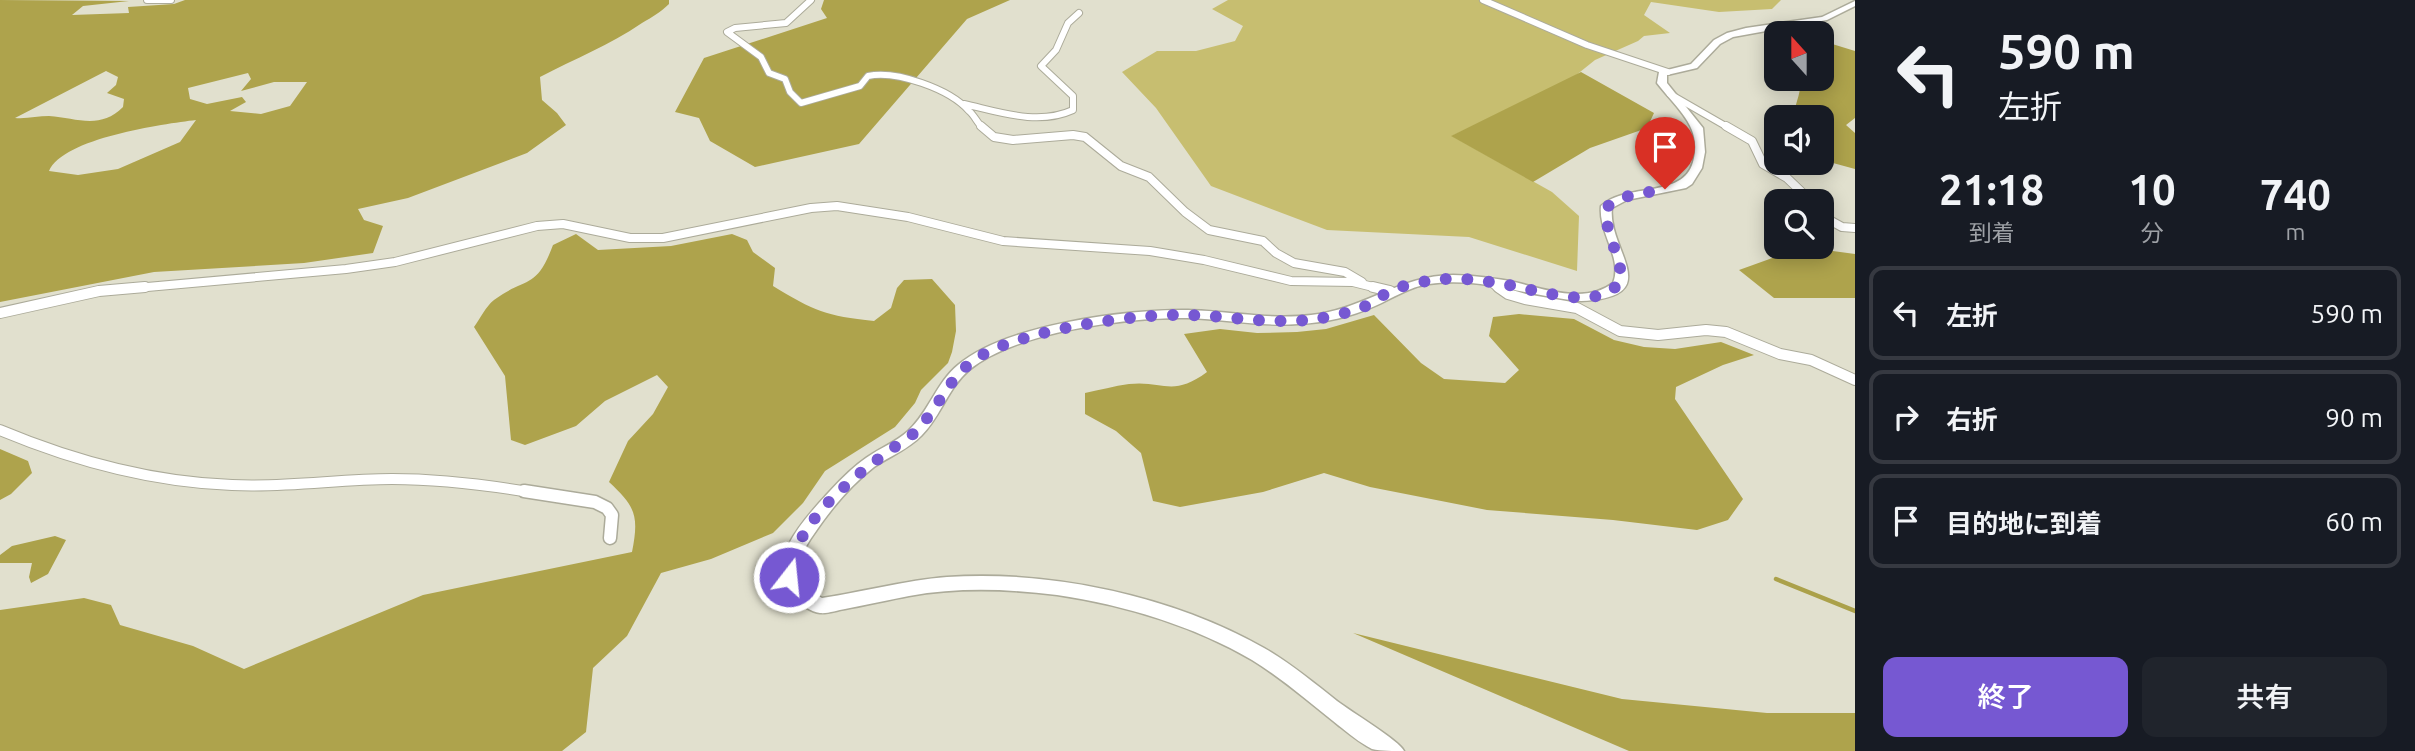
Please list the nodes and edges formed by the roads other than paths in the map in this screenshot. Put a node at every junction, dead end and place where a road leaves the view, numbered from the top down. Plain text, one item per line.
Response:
1 (147, 0) edge
2 (171, 0) edge
3 (811, 0) edge
4 (1483, 0) edge
5 (1855, 3) edge
6 (1079, 13) dead end
7 (1668, 72) junction
8 (1669, 94) junction
9 (960, 104) junction
10 (1798, 189) edge
11 (1834, 222) edge
12 (1855, 229) edge
13 (1491, 282) junction
14 (1363, 283) junction
15 (1390, 291) junction
16 (0, 313) edge
17 (1855, 380) edge
18 (0, 430) edge
19 (610, 538) dead end
20 (1394, 751) edge

1 - 2 street
3 - 9 street
4 - 7 street
5 - 7 street
6 - 9 street
7 - 8 street
8 - 10 street
8 - 13 street
9 - 14 street
11 - 12 street
13 - 15 street
13 - 17 street
14 - 15 street
14 - 16 street
15 - 20 street
18 - 19 street

